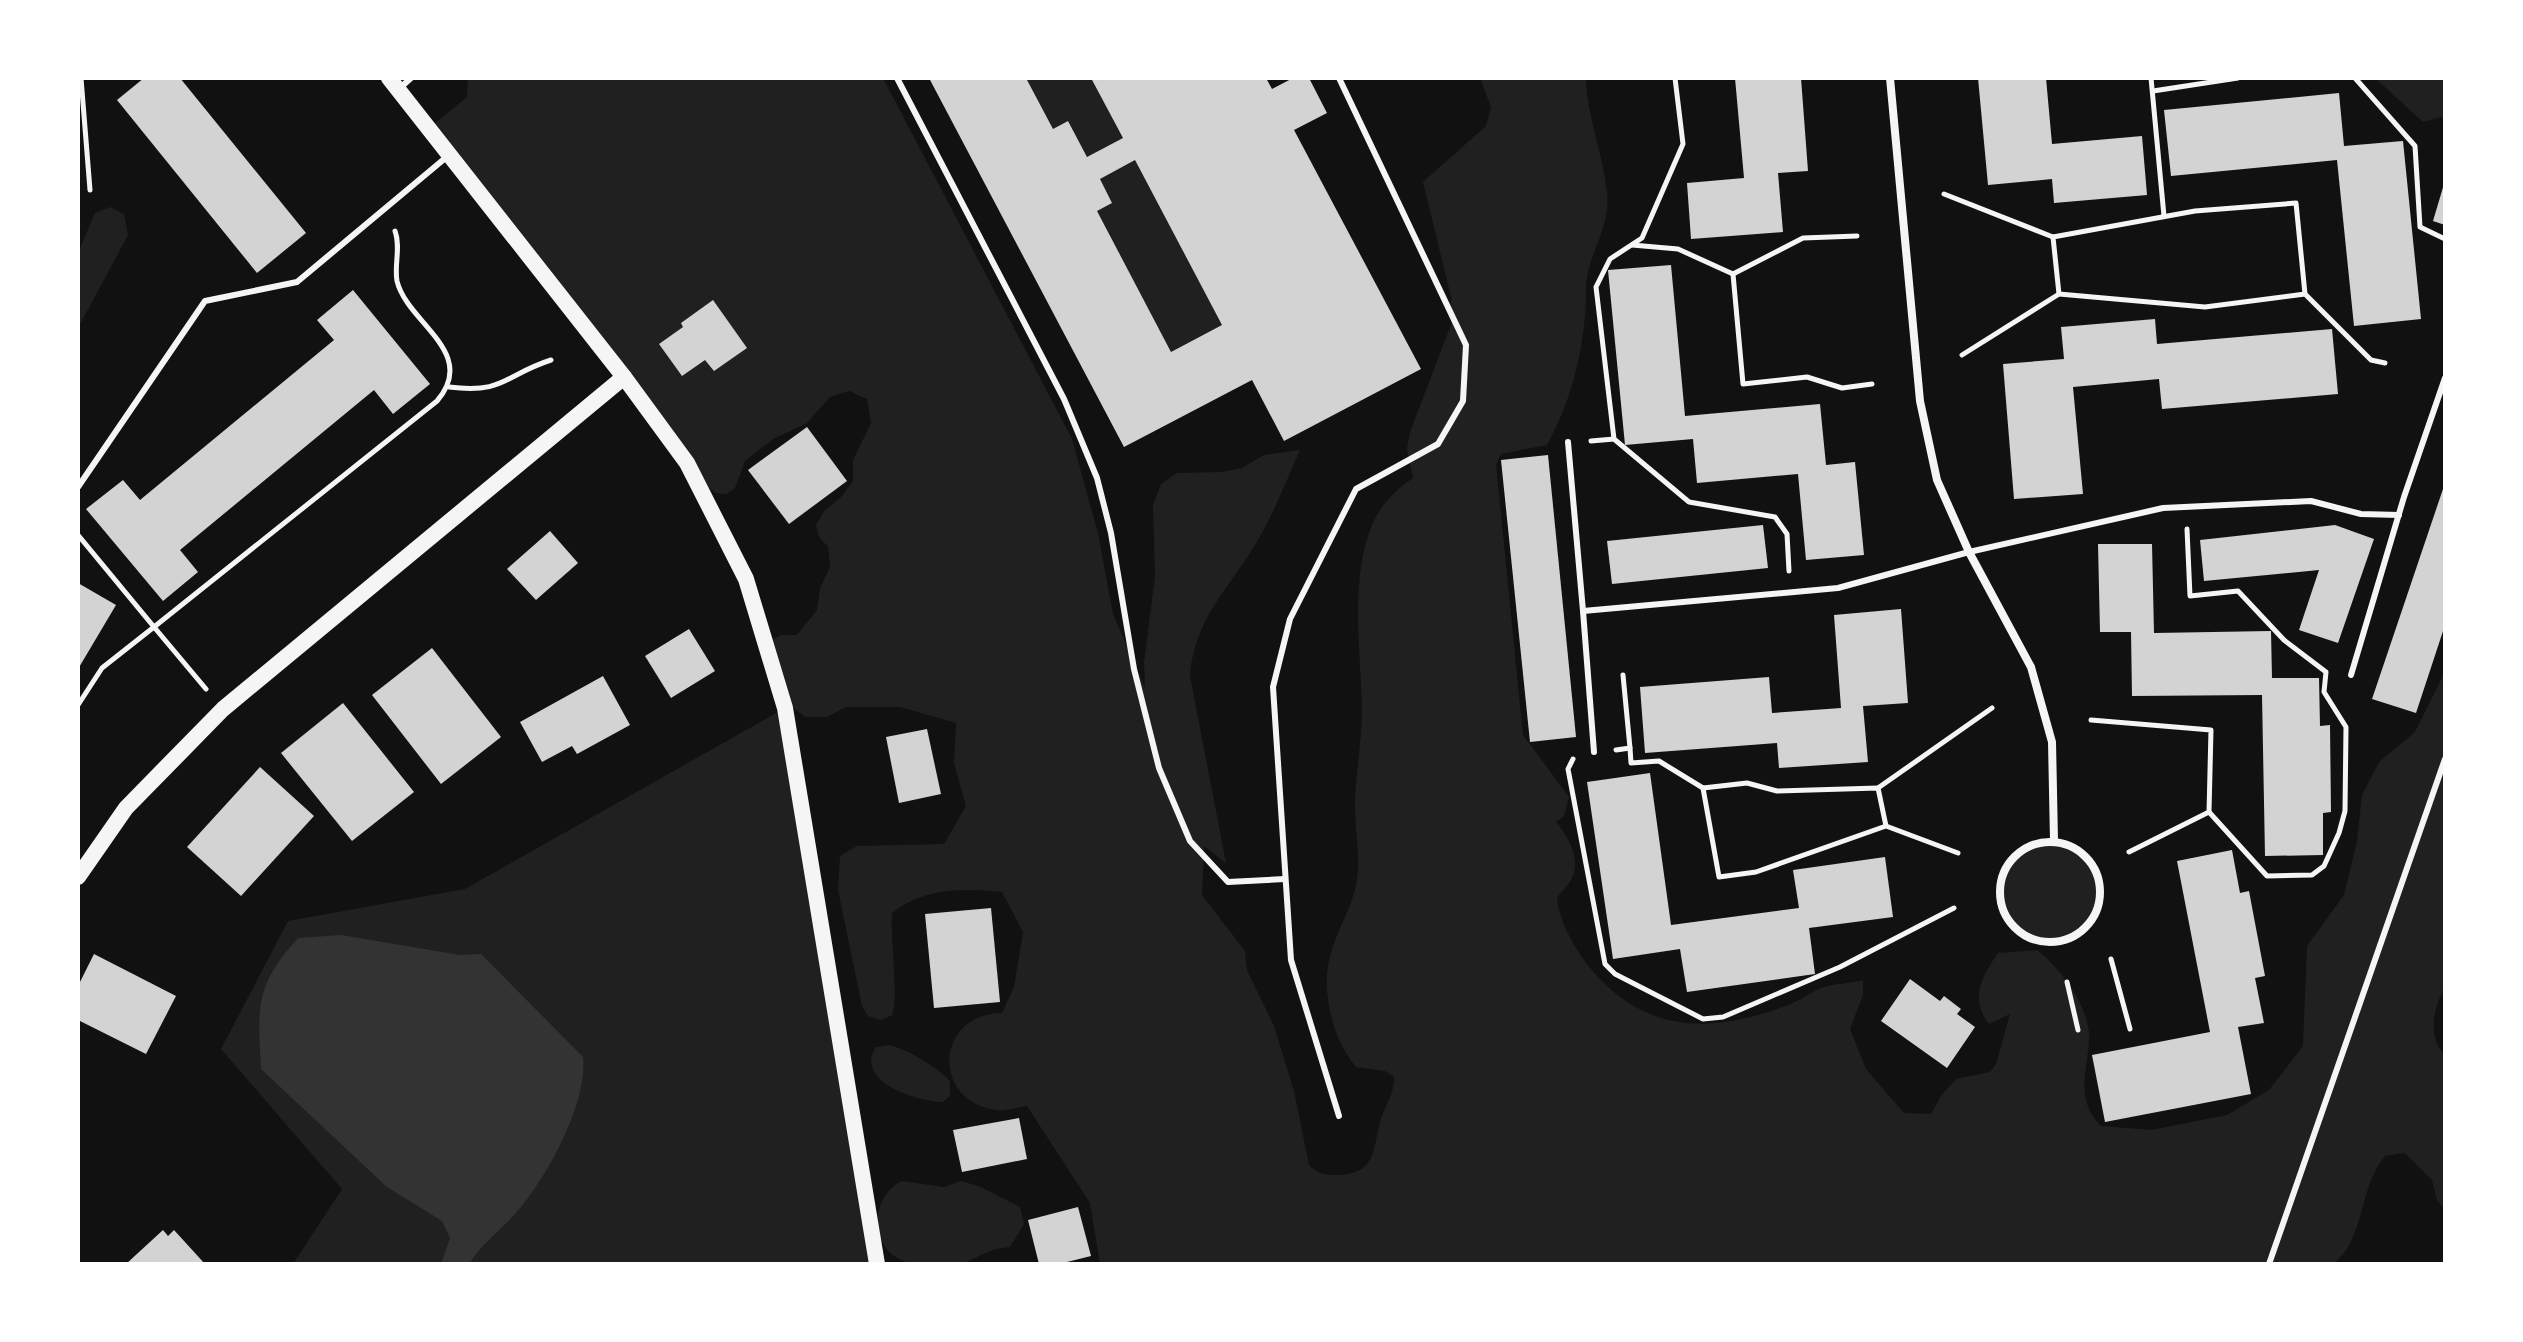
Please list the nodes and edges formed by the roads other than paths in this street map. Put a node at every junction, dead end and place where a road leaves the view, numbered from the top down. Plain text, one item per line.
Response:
1 (411, 78) edge
2 (897, 78) edge
3 (1339, 78) edge
4 (1890, 78) edge
5 (393, 84) edge
6 (449, 155) junction
7 (624, 377) junction
8 (2445, 378) edge
9 (1568, 442) dead end
10 (78, 487) edge
11 (2399, 515) junction
12 (1969, 552) junction
13 (1583, 611) junction
14 (2351, 675) dead end
15 (1594, 752) road end
16 (2445, 759) edge
17 (2054, 841) junction
18 (78, 877) edge
19 (1285, 879) junction
20 (1339, 1116) dead end
21 (877, 1264) edge
22 (2269, 1264) edge

1 - 5 lane
2 - 19 lane
3 - 19 lane
4 - 12 street
5 - 6 main road
6 - 7 main road
6 - 10 lane
7 - 18 main road
7 - 21 main road
8 - 11 lane
9 - 13 lane
11 - 12 lane
11 - 14 lane
12 - 13 lane
12 - 17 street
13 - 15 lane
16 - 22 lane
17 - 17 street
19 - 20 lane

